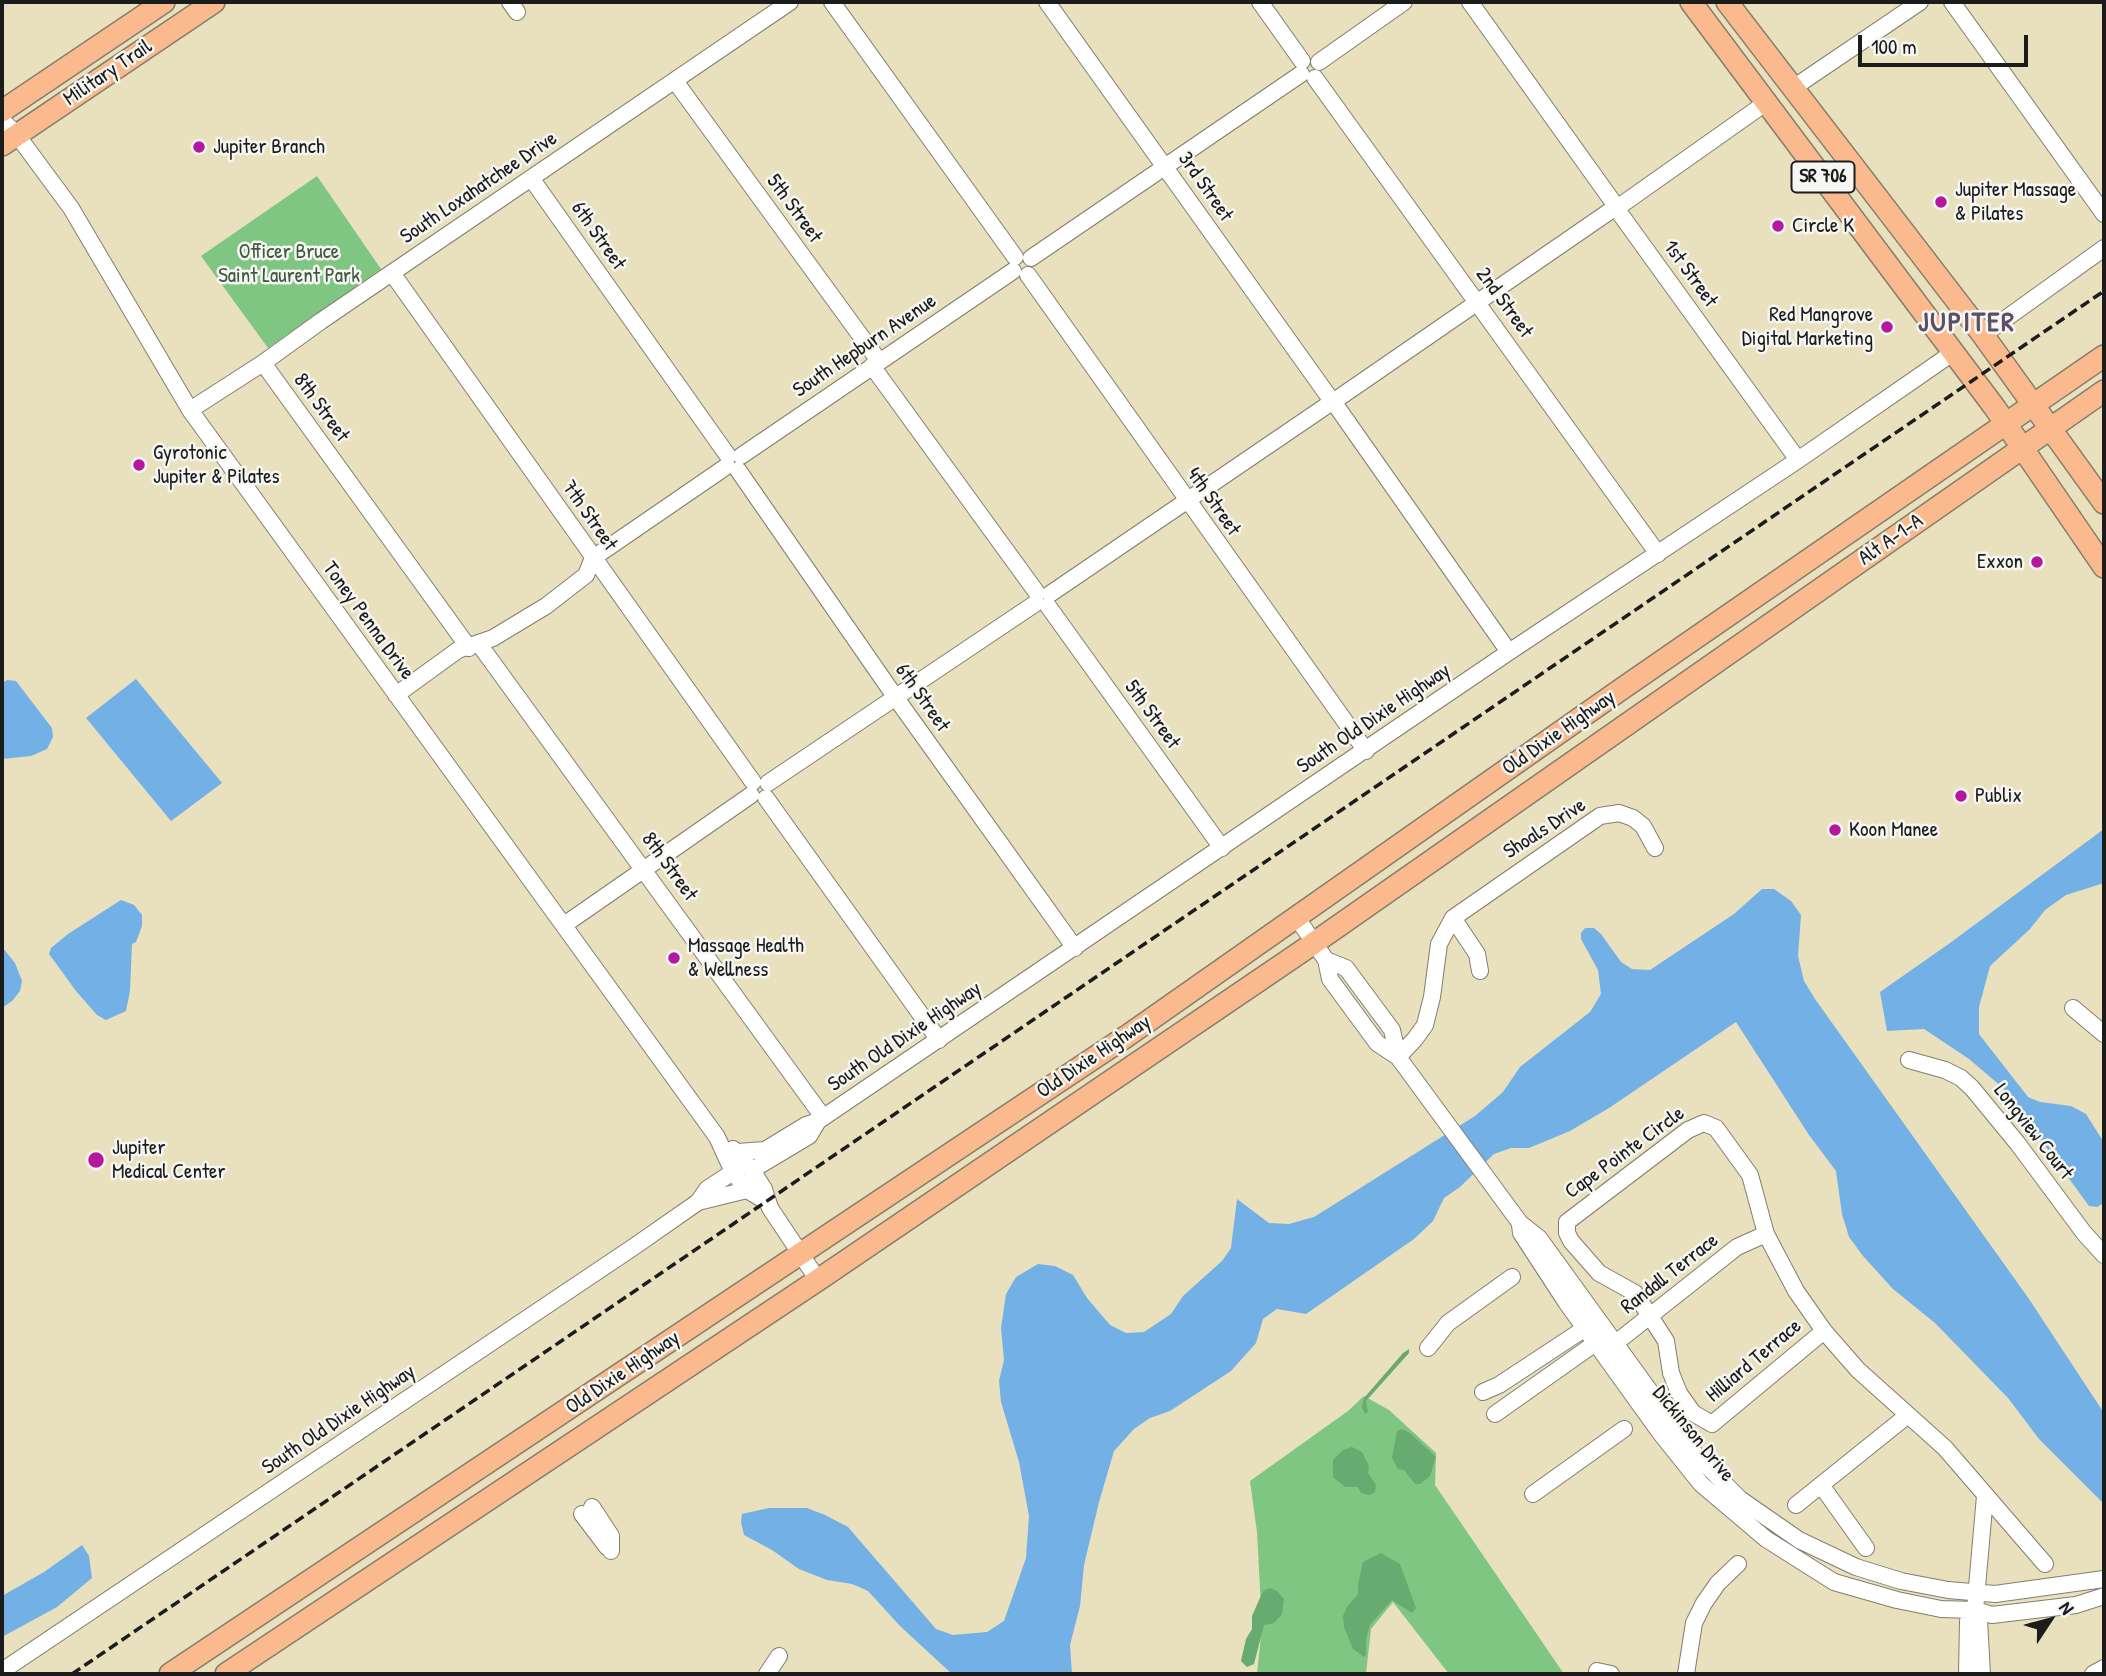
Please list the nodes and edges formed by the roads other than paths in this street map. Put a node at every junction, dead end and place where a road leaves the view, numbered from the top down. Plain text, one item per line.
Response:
1 (164, 2) edge
2 (214, 2) edge
3 (790, 2) edge
4 (832, 2) edge
5 (1047, 2) edge
6 (1260, 2) edge
7 (1404, 2) edge
8 (1470, 2) edge
9 (1690, 2) edge
10 (1703, 2) edge
11 (1727, 2) edge
12 (1920, 2) edge
13 (1952, 2) edge
14 (1309, 69) junction
15 (675, 81) junction
16 (1793, 88) junction
17 (1767, 102) junction
18 (2, 111) edge
19 (7, 133) edge
20 (1164, 166) junction
21 (531, 178) junction
22 (1617, 208) junction
23 (2104, 214) edge
24 (1895, 221) junction
25 (2104, 248) edge
26 (1022, 265) junction
27 (392, 273) junction
28 (1477, 302) junction
29 (1983, 335) junction
30 (1954, 352) junction
31 (2104, 356) edge
32 (263, 363) junction
33 (875, 364) junction
34 (2104, 391) edge
35 (1334, 401) junction
36 (2034, 404) junction
37 (190, 410) junction
38 (2006, 423) junction
39 (2052, 428) junction
40 (2023, 448) junction
41 (1798, 460) junction
42 (734, 462) junction
43 (1186, 500) junction
44 (2104, 503) edge
45 (1658, 554) junction
46 (593, 558) junction
47 (2104, 567) edge
48 (1043, 599) junction
49 (474, 646) junction
50 (1509, 652) junction
51 (1623, 688) junction
52 (1678, 688) junction
53 (396, 695) junction
54 (896, 698) junction
55 (1366, 751) junction
56 (759, 790) junction
57 (1222, 848) junction
58 (1655, 848) dead end
59 (644, 869) junction
60 (1297, 918) junction
61 (1452, 918) junction
62 (564, 925) junction
63 (1075, 948) junction
64 (1320, 951) junction
65 (1480, 971) dead end
66 (1369, 999) junction
67 (1352, 1008) junction
68 (2073, 1009) dead end
69 (2104, 1034) edge
70 (939, 1040) junction
71 (1398, 1057) junction
72 (1909, 1060) dead end
73 (821, 1119) junction
74 (717, 1137) junction
75 (737, 1152) junction
76 (752, 1170) junction
77 (733, 1172) junction
78 (747, 1190) junction
79 (698, 1202) junction
80 (766, 1202) junction
81 (1766, 1234) junction
82 (800, 1254) junction
83 (2104, 1255) edge
84 (1512, 1277) dead end
85 (818, 1280) junction
86 (1650, 1316) junction
87 (1591, 1324) junction
88 (1824, 1331) junction
89 (1605, 1343) junction
90 (1428, 1348) dead end
91 (1483, 1392) dead end
92 (1495, 1414) dead end
93 (1908, 1415) junction
94 (1712, 1424) joint
95 (1624, 1429) dead end
96 (1821, 1485) junction
97 (1533, 1494) dead end
98 (1985, 1496) junction
99 (1796, 1505) dead end
100 (587, 1511) dead end
101 (1866, 1548) dead end
102 (611, 1551) dead end
103 (1738, 1564) dead end
104 (2045, 1564) dead end
105 (2104, 1579) edge
106 (1976, 1591) junction
107 (2104, 1596) edge
108 (1975, 1610) junction
109 (779, 1656) dead end
110 (2104, 1668) edge
111 (2, 1671) edge
112 (170, 1674) edge
113 (226, 1674) edge
114 (766, 1674) edge
115 (1686, 1674) edge
116 (1967, 1674) edge
117 (1982, 1674) edge
118 (2093, 1674) edge

1 - 18 main road, Military Trail
2 - 19 main road, Military Trail
3 - 15 street, South Loxahatchee Drive
4 - 26 street, 4th Street
5 - 20 street, 3rd Street
6 - 14 street, 2nd Street
7 - 14 street, South Hepburn Avenue
8 - 22 street, 1st Street
9 - 17 main road, SR 706
10 - 16 main road
11 - 16 main road, SR 706
12 - 16 street
13 - 23 street
14 - 20 street, South Hepburn Avenue
14 - 28 street, 2nd Street
15 - 21 street, South Loxahatchee Drive
15 - 33 street, 5th Street
16 - 24 main road, SR 706
17 - 22 street
17 - 24 main road
17 - 30 main road, SR 706
19 - 37 street, Toney Penna Drive
20 - 26 street, South Hepburn Avenue
20 - 35 street, 3rd Street
21 - 27 street, South Loxahatchee Drive
21 - 42 street, 6th Street
22 - 28 street
22 - 41 street, 1st Street
24 - 29 main road, SR 706
25 - 29 street
26 - 33 street, South Hepburn Avenue
26 - 43 street, 4th Street
27 - 32 street, South Loxahatchee Drive
27 - 46 street, 7th Street
28 - 35 street
28 - 45 street, 2nd Street
29 - 36 main road, SR 706
30 - 38 main road, SR 706
30 - 41 street, South Old Dixie Highway
31 - 36 main road
32 - 37 street, South Loxahatchee Drive
32 - 49 street, 8th Street
33 - 42 street, South Hepburn Avenue
33 - 48 street, 5th Street
34 - 39 main road, Alt A-1-A
35 - 43 street
35 - 50 street, 3rd Street
36 - 38 main road
36 - 39 main road, SR 706
37 - 53 street, Toney Penna Drive
38 - 40 main road, SR 706
38 - 51 main road, Old Dixie Highway
39 - 40 main road, Alt A-1-A
39 - 44 main road, SR 706
40 - 47 main road, SR 706
40 - 52 main road, Alt A-1-A
41 - 45 street, South Old Dixie Highway
42 - 46 street, South Hepburn Avenue
42 - 54 street, 6th Street
43 - 48 street
43 - 55 street, 4th Street
45 - 50 street, South Old Dixie Highway
46 - 49 street, South Hepburn Avenue
46 - 56 street, 7th Street
48 - 54 street
48 - 57 street, 5th Street
49 - 53 street, South Hepburn Avenue
49 - 59 street, 8th Street
50 - 55 street, South Old Dixie Highway
51 - 52 main road
51 - 60 main road, Old Dixie Highway
52 - 64 main road, Old Dixie Highway
53 - 62 street, Toney Penna Drive
54 - 56 street
54 - 63 street, 6th Street
55 - 57 street, South Old Dixie Highway
56 - 59 street
56 - 70 street, 7th Street
57 - 63 street, South Old Dixie Highway
58 - 61 street, Shoals Drive
59 - 62 street
59 - 73 street, 8th Street
60 - 64 street, Dickinson Drive
60 - 82 main road, Old Dixie Highway
61 - 65 street
61 - 71 street
62 - 74 street, Toney Penna Drive
63 - 70 street, South Old Dixie Highway
64 - 66 street, Dickinson Drive
64 - 67 street, Dickinson Drive
64 - 85 main road, Old Dixie Highway
66 - 67 street
66 - 71 street, Dickinson Drive
67 - 71 street, Dickinson Drive
68 - 69 street
70 - 73 street, South Old Dixie Highway
71 - 87 street, Dickinson Drive
72 - 83 street, Longview Court
73 - 75 street, South Old Dixie Highway
73 - 76 street, South Old Dixie Highway
74 - 75 street, Toney Penna Drive
74 - 77 street, Toney Penna Drive
75 - 76 street, Toney Penna Drive
76 - 80 street, Toney Penna Drive
77 - 78 street, Toney Penna Drive
77 - 79 street, South Old Dixie Highway
78 - 79 street, South Old Dixie Highway
78 - 80 street, Toney Penna Drive
79 - 111 street, South Old Dixie Highway
80 - 82 street, Toney Penna Drive
81 - 86 street, Randall Terrace
81 - 86 street, Cape Pointe Circle
81 - 88 street, Cape Pointe Circle
82 - 85 street, Toney Penna Drive
82 - 112 main road, Old Dixie Highway
84 - 90 street
85 - 113 main road, Old Dixie Highway
86 - 89 street, Randall Terrace
86 - 94 street, Cape Pointe Circle
87 - 89 street, Dickinson Drive
87 - 91 street
88 - 93 street, Cape Pointe Circle
88 - 94 street, Hilliard Terrace
89 - 92 street, Randall Terrace
89 - 106 street, Dickinson Drive
89 - 108 street, Dickinson Drive
93 - 96 street
93 - 98 street, Cape Pointe Circle
95 - 97 street
96 - 99 street
96 - 101 street
98 - 104 street, Cape Pointe Circle
98 - 106 street
100 - 102 street
103 - 115 street
105 - 106 street, Dickinson Drive
106 - 108 street
107 - 108 street, Dickinson Drive
108 - 116 street
108 - 117 street
109 - 114 street
110 - 118 street

